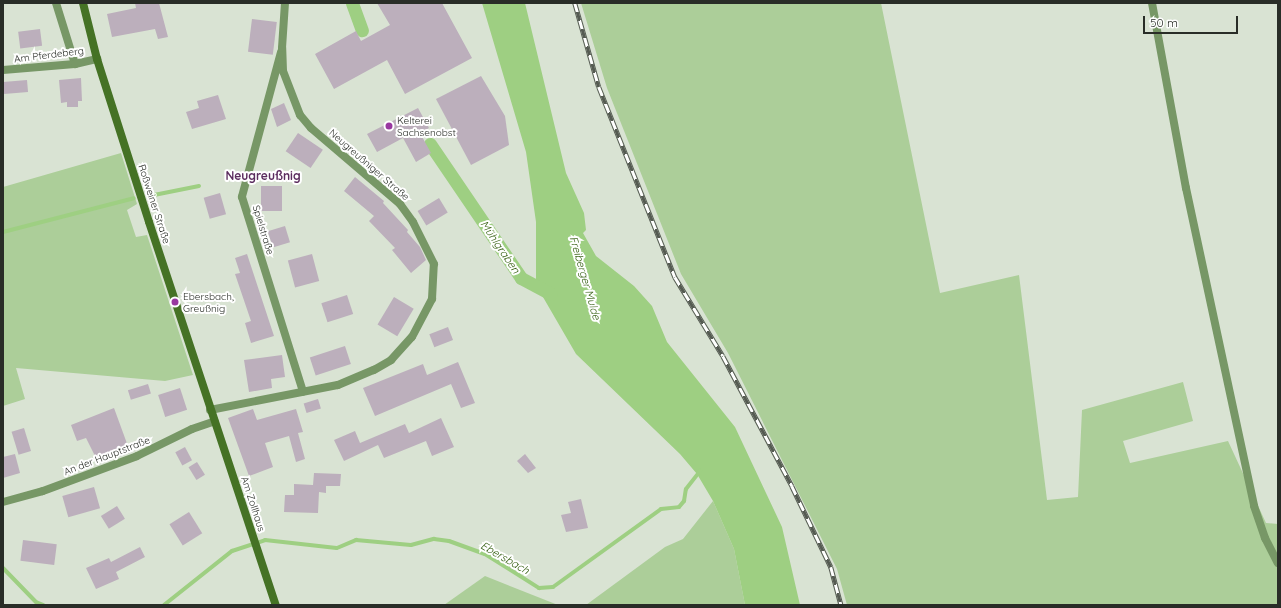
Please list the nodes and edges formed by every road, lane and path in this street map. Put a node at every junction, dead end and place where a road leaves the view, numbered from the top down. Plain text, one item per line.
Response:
1 (56, 3) edge
2 (83, 3) edge
3 (285, 3) edge
4 (1152, 3) edge
5 (282, 48) junction
6 (97, 59) junction
7 (75, 64) junction
8 (3, 70) edge
9 (303, 392) junction
10 (210, 410) junction
11 (215, 421) junction
12 (3, 502) edge
13 (1278, 564) edge
14 (276, 605) edge

1 - 7 street
2 - 6 main road, Roßweiner Straße
3 - 5 street, Neugreußniger Straße
4 - 13 street
5 - 9 street, Spielstraße
5 - 9 street, Neugreußniger Straße
6 - 7 street, Am Pferdeberg
6 - 10 main road, Roßweiner Straße
7 - 8 street, Am Pferdeberg
9 - 10 street, Neugreußniger Straße
10 - 11 main road, Am Zollhaus
11 - 12 street, An der Hauptstraße
11 - 14 main road, Am Zollhaus

